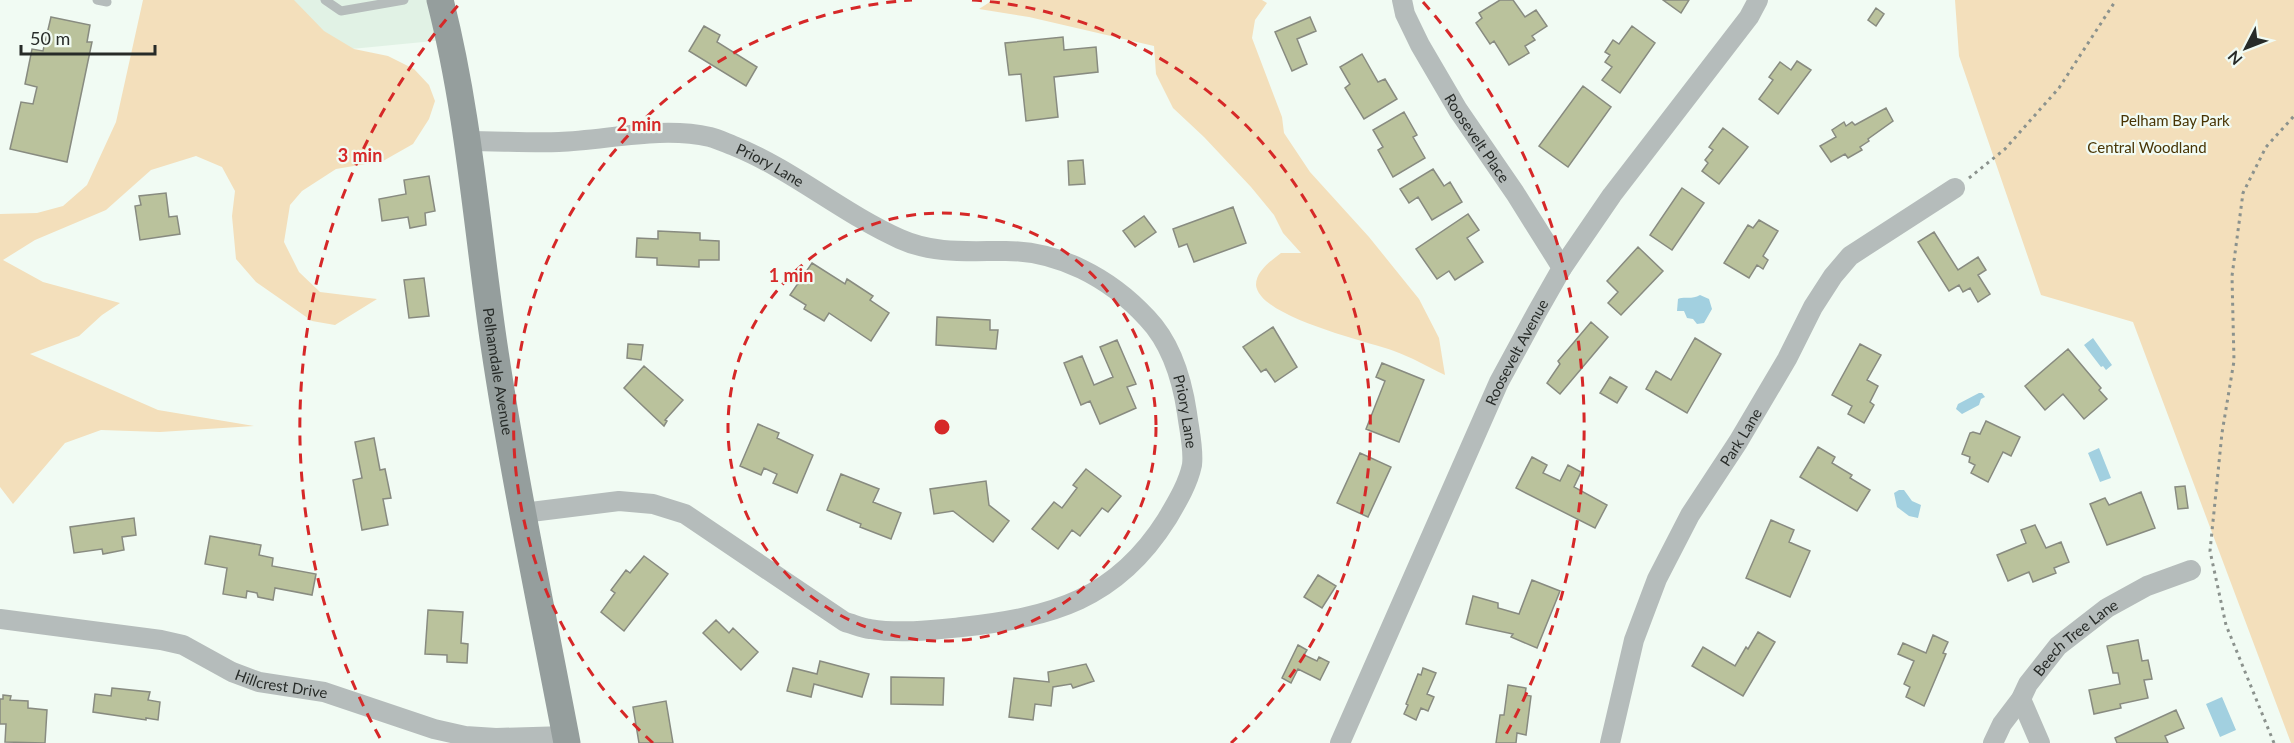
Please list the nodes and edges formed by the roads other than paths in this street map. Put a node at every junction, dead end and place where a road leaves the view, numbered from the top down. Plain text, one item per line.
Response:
1 (96, 0) edge
2 (325, 0) edge
3 (404, 0) edge
4 (440, 0) edge
5 (1401, 0) edge
6 (1758, 0) edge
7 (389, 1) edge
8 (107, 2) dead end
9 (468, 141) junction
10 (1955, 188) road end
11 (1562, 268) junction
12 (524, 513) junction
13 (2191, 570) dead end
14 (0, 619) edge
15 (2021, 699) junction
16 (567, 740) edge
17 (1340, 743) edge
18 (1610, 743) edge
19 (1993, 743) edge
20 (2040, 743) edge

1 - 8 lane
2 - 7 lane
3 - 7 lane
4 - 9 street, Pelhamdale Avenue
5 - 11 street, Roosevelt Place
6 - 11 street, Roosevelt Avenue
9 - 12 street, Pelhamdale Avenue
9 - 12 street, Priory Lane
10 - 18 street, Park Lane
11 - 17 street, Roosevelt Avenue
12 - 16 street, Pelhamdale Avenue
13 - 15 street, Beech Tree Lane
14 - 16 street, Hillcrest Drive
15 - 19 street, Beech Tree Lane
15 - 20 street

